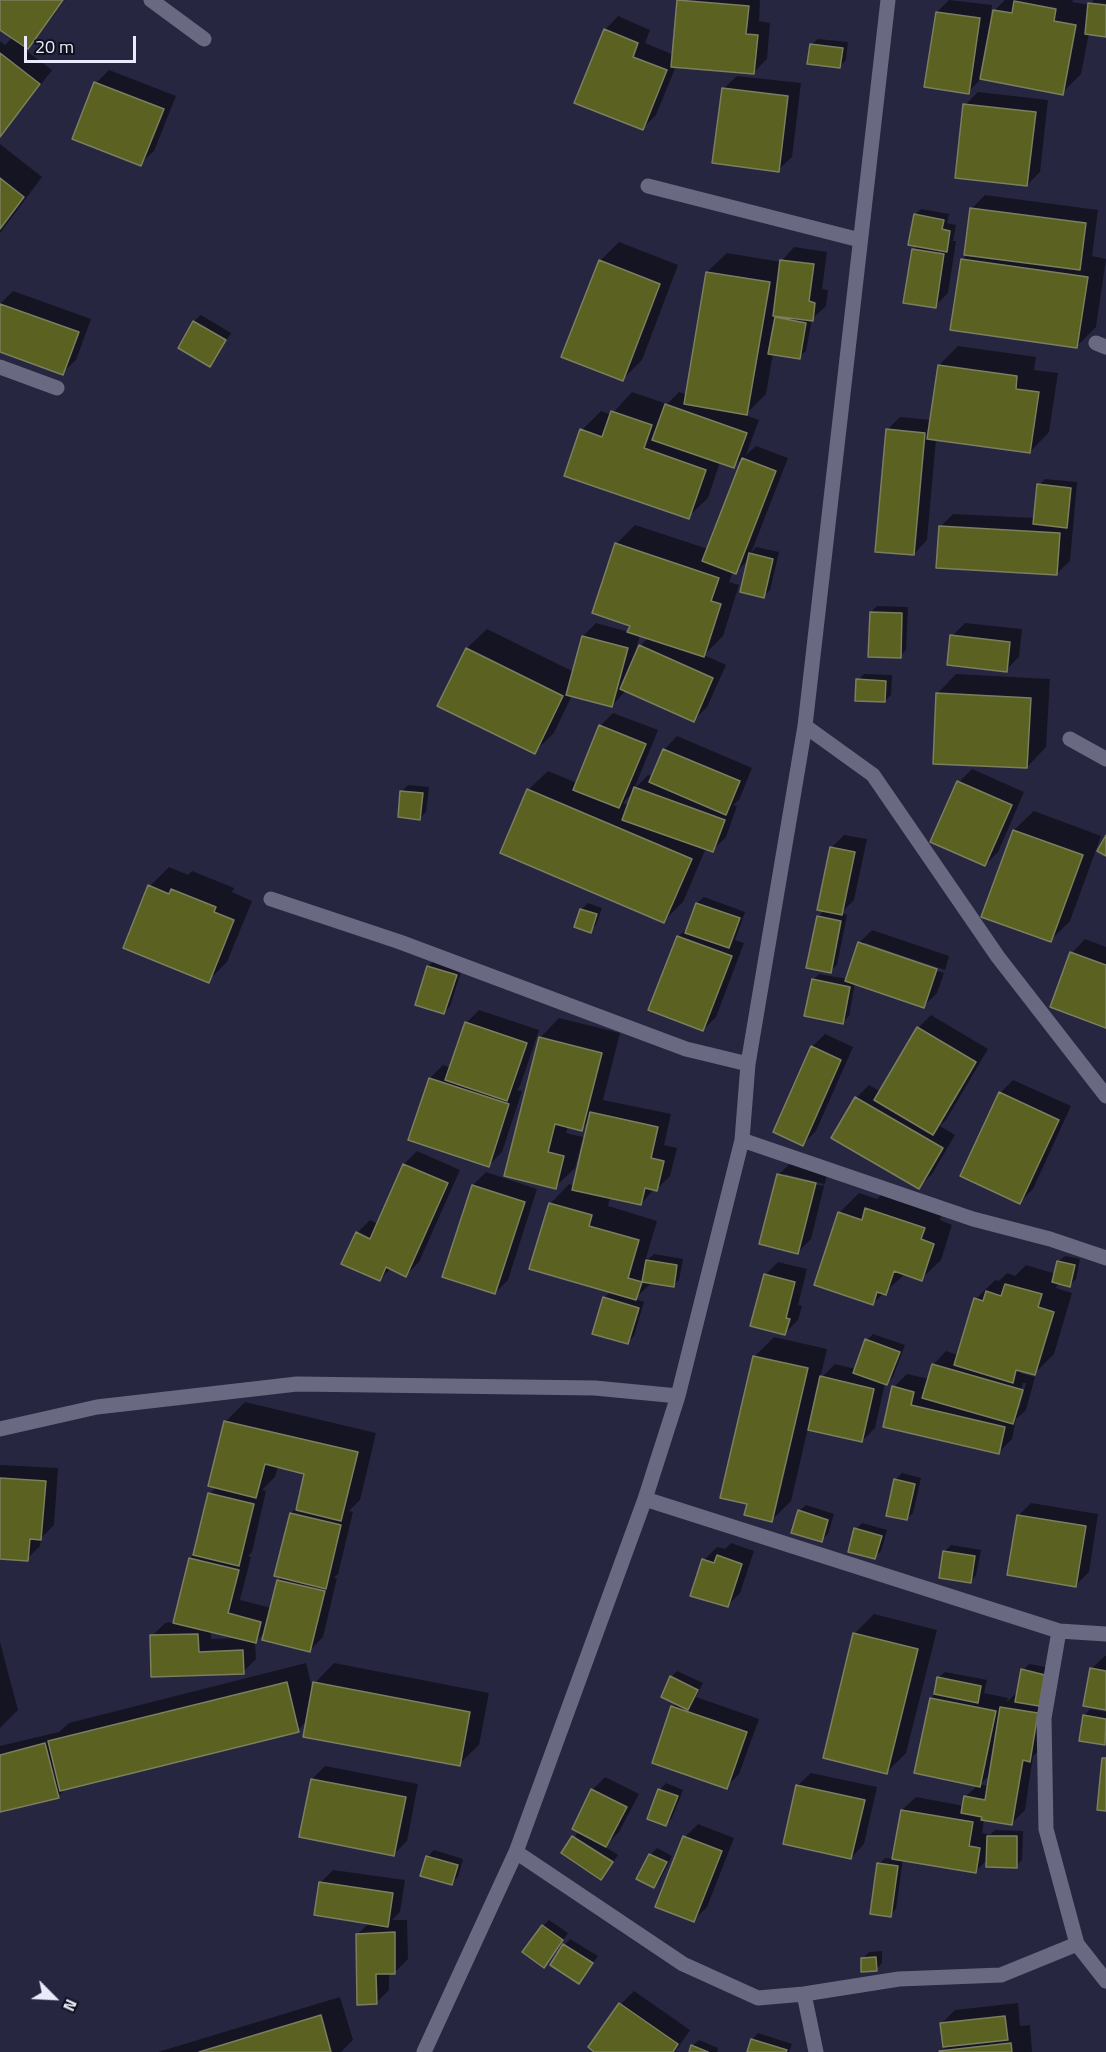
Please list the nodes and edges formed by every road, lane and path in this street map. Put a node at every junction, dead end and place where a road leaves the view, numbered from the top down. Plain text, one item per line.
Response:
1 (151, 0) edge
2 (888, 0) edge
3 (204, 39) dead end
4 (648, 186) dead end
5 (860, 240) junction
6 (0, 367) edge
7 (57, 388) dead end
8 (804, 726) junction
9 (1070, 739) dead end
10 (1106, 759) edge
11 (271, 899) dead end
12 (748, 1064) junction
13 (1106, 1096) edge
14 (742, 1140) junction
15 (1106, 1258) edge
16 (678, 1396) junction
17 (0, 1429) edge
18 (645, 1499) junction
19 (1059, 1630) junction
20 (1106, 1634) edge
21 (516, 1852) junction
22 (1077, 1944) junction
23 (1106, 1981) edge
24 (804, 1994) junction
25 (424, 2052) edge
26 (816, 2052) edge

1 - 3 street
2 - 5 street
4 - 5 street
5 - 8 street
6 - 7 street
8 - 12 street
8 - 13 street
9 - 10 street
11 - 12 street
12 - 14 street
14 - 15 street
14 - 16 street
16 - 17 street
16 - 18 street
18 - 19 street
18 - 21 street
19 - 20 street
19 - 22 street
21 - 24 street
21 - 25 street
22 - 23 street
22 - 24 street
24 - 26 street

